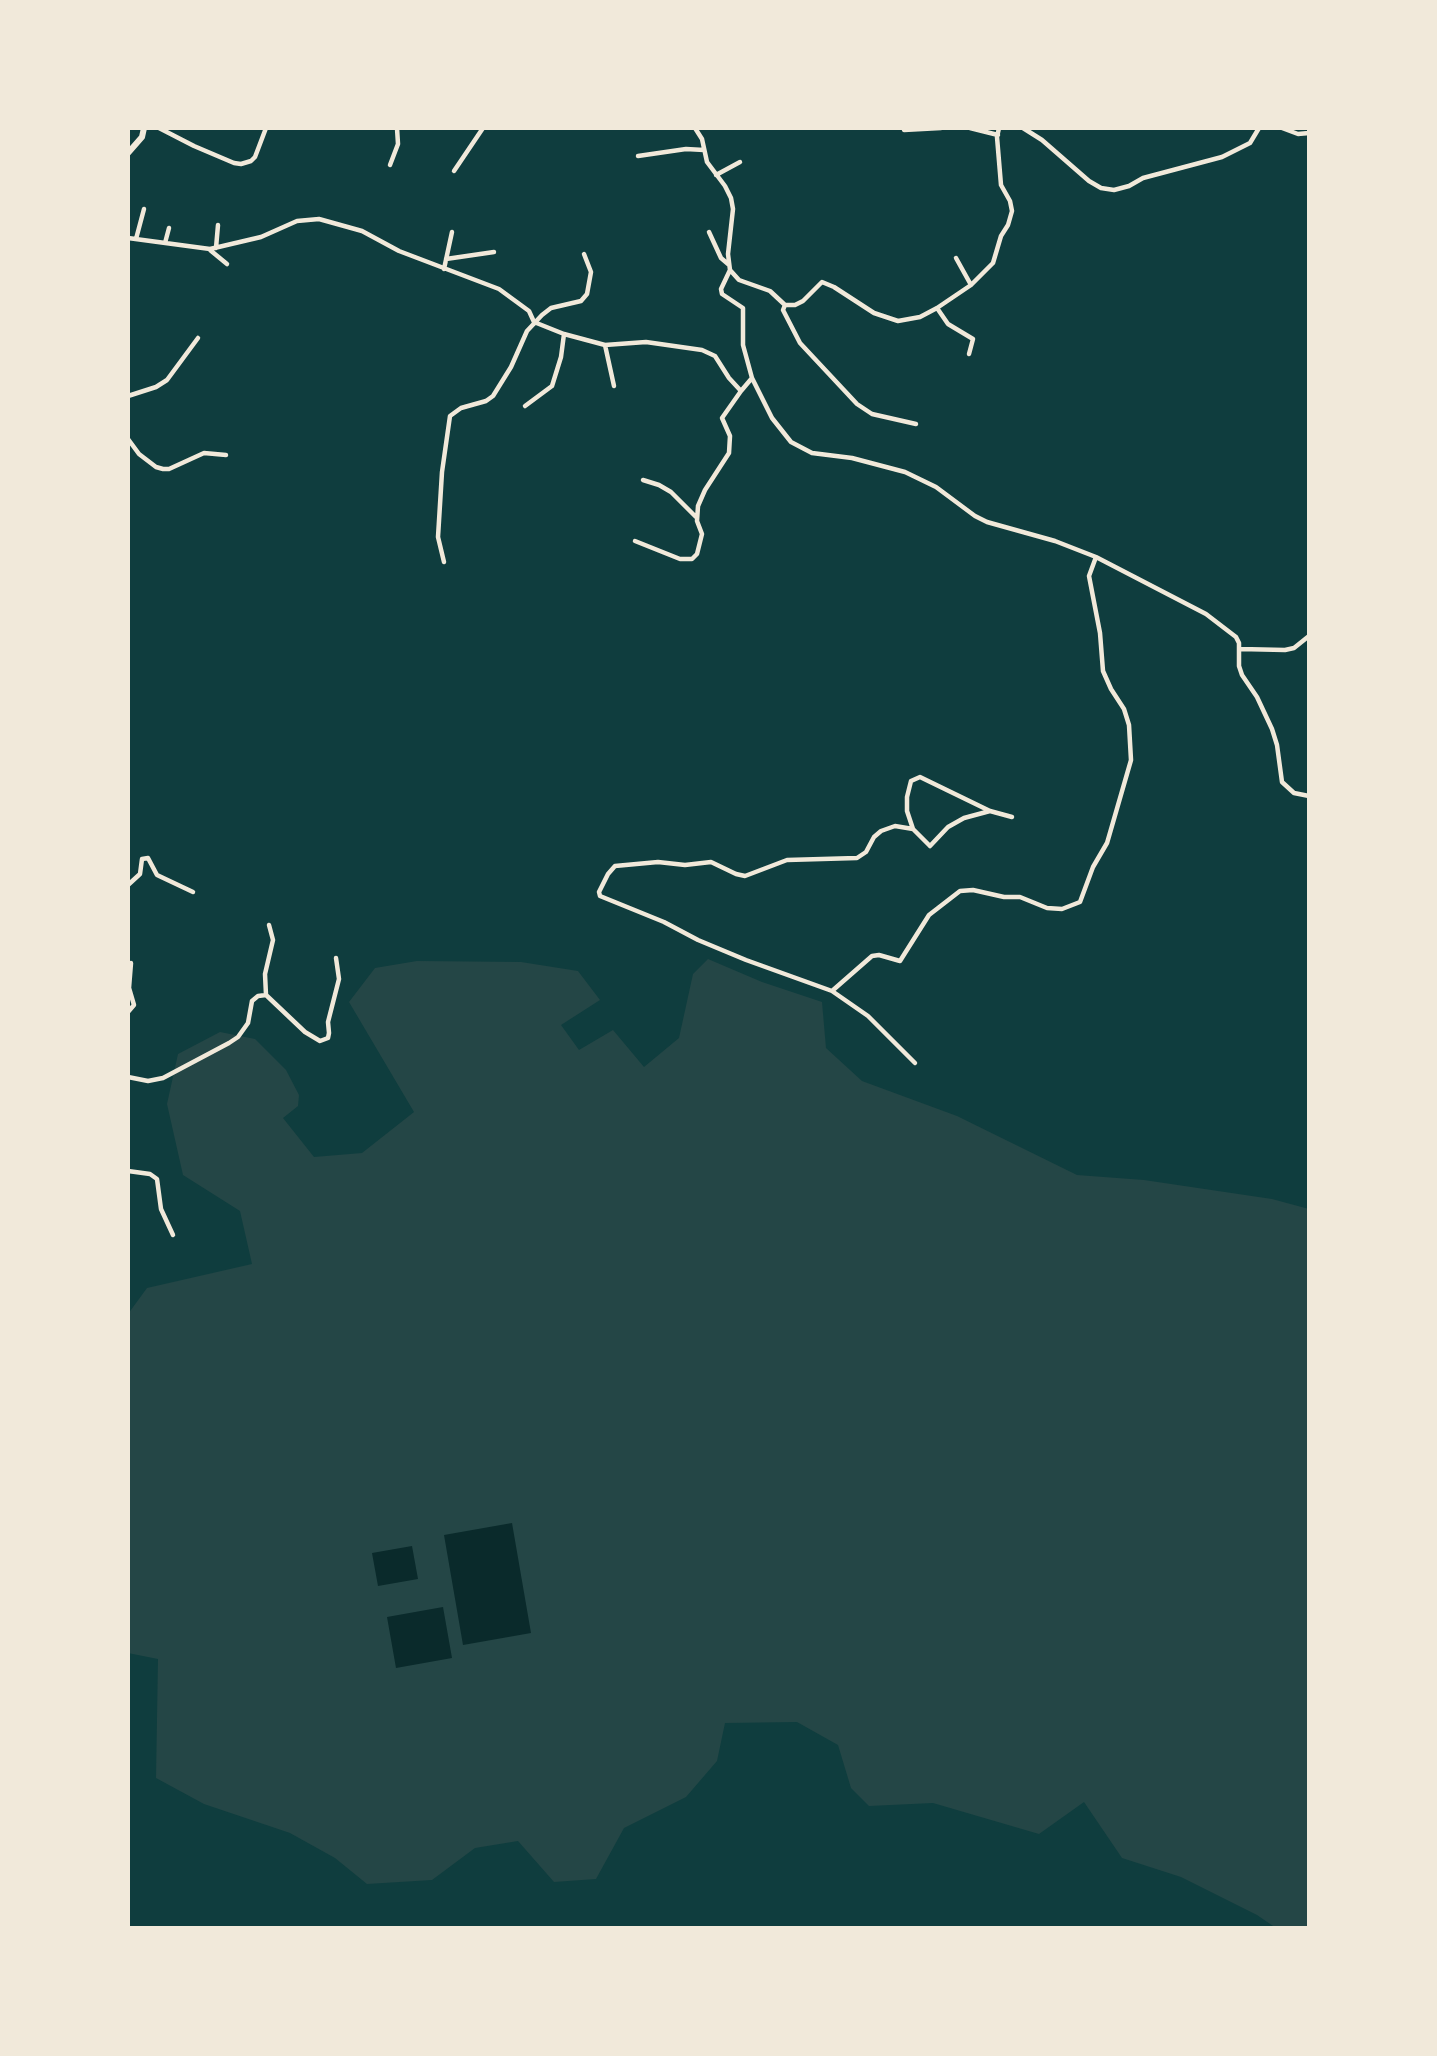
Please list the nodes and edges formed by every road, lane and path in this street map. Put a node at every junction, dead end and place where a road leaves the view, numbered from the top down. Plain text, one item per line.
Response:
1 (144, 128) edge
2 (159, 128) edge
3 (266, 128) edge
4 (397, 128) edge
5 (483, 128) edge
6 (941, 128) edge
7 (970, 128) edge
8 (999, 128) edge
9 (1023, 128) edge
10 (1259, 128) edge
11 (1282, 128) edge
12 (699, 129) edge
13 (904, 130) dead end
14 (1309, 133) edge
15 (998, 135) junction
16 (704, 150) junction
17 (128, 153) edge
18 (638, 156) dead end
19 (740, 162) dead end
20 (390, 164) dead end
21 (454, 171) dead end
22 (716, 175) junction
23 (144, 209) dead end
24 (218, 225) dead end
25 (169, 228) dead end
26 (452, 232) dead end
27 (709, 232) dead end
28 (128, 238) edge
29 (136, 239) junction
30 (165, 243) junction
31 (216, 248) junction
32 (210, 249) junction
33 (494, 252) dead end
34 (584, 254) dead end
35 (956, 258) dead end
36 (446, 259) junction
37 (227, 264) dead end
38 (730, 267) junction
39 (444, 269) junction
40 (971, 285) junction
41 (785, 305) junction
42 (937, 308) junction
43 (534, 322) junction
44 (564, 334) junction
45 (198, 338) dead end
46 (605, 345) junction
47 (969, 354) dead end
48 (752, 378) junction
49 (614, 386) dead end
50 (741, 391) junction
51 (128, 396) edge
52 (526, 406) dead end
53 (916, 424) dead end
54 (128, 439) edge
55 (226, 455) dead end
56 (643, 480) dead end
57 (697, 517) junction
58 (635, 541) dead end
59 (1096, 557) junction
60 (443, 562) dead end
61 (1309, 636) edge
62 (1240, 649) junction
63 (1309, 796) edge
64 (990, 811) junction
65 (1012, 817) dead end
66 (914, 829) junction
67 (128, 885) edge
68 (193, 892) dead end
69 (269, 925) dead end
70 (336, 958) dead end
71 (131, 963) dead end
72 (832, 991) junction
73 (266, 995) junction
74 (128, 1012) edge
75 (915, 1063) dead end
76 (128, 1077) edge
77 (128, 1171) edge
78 (173, 1235) dead end

1 - 17 main road
2 - 3 street
4 - 20 street
5 - 21 street
6 - 13 street
7 - 15 street
8 - 15 street
9 - 10 street
11 - 14 street
12 - 16 street
15 - 40 street
16 - 18 street
16 - 22 street
19 - 22 street
22 - 38 street
23 - 29 street
24 - 31 street
25 - 30 street
26 - 36 street
27 - 38 street
28 - 29 street
29 - 30 street
30 - 32 street
31 - 32 street
31 - 39 street
32 - 37 street
33 - 36 street
34 - 43 street
35 - 40 street
36 - 39 street
38 - 41 street
38 - 48 street
39 - 43 street
40 - 42 street
41 - 42 street
41 - 53 street
42 - 47 street
43 - 44 street
43 - 60 street
44 - 46 street
44 - 52 street
45 - 51 street
46 - 49 street
46 - 50 street
48 - 50 street
48 - 59 street
50 - 57 street
54 - 55 street
56 - 57 street
57 - 58 street
59 - 62 street
59 - 72 street
61 - 62 street
62 - 63 street
64 - 65 street
64 - 66 street
64 - 66 street
66 - 72 street
67 - 68 street
69 - 73 street
70 - 73 street
71 - 74 street
72 - 75 street
73 - 76 street
77 - 78 street

